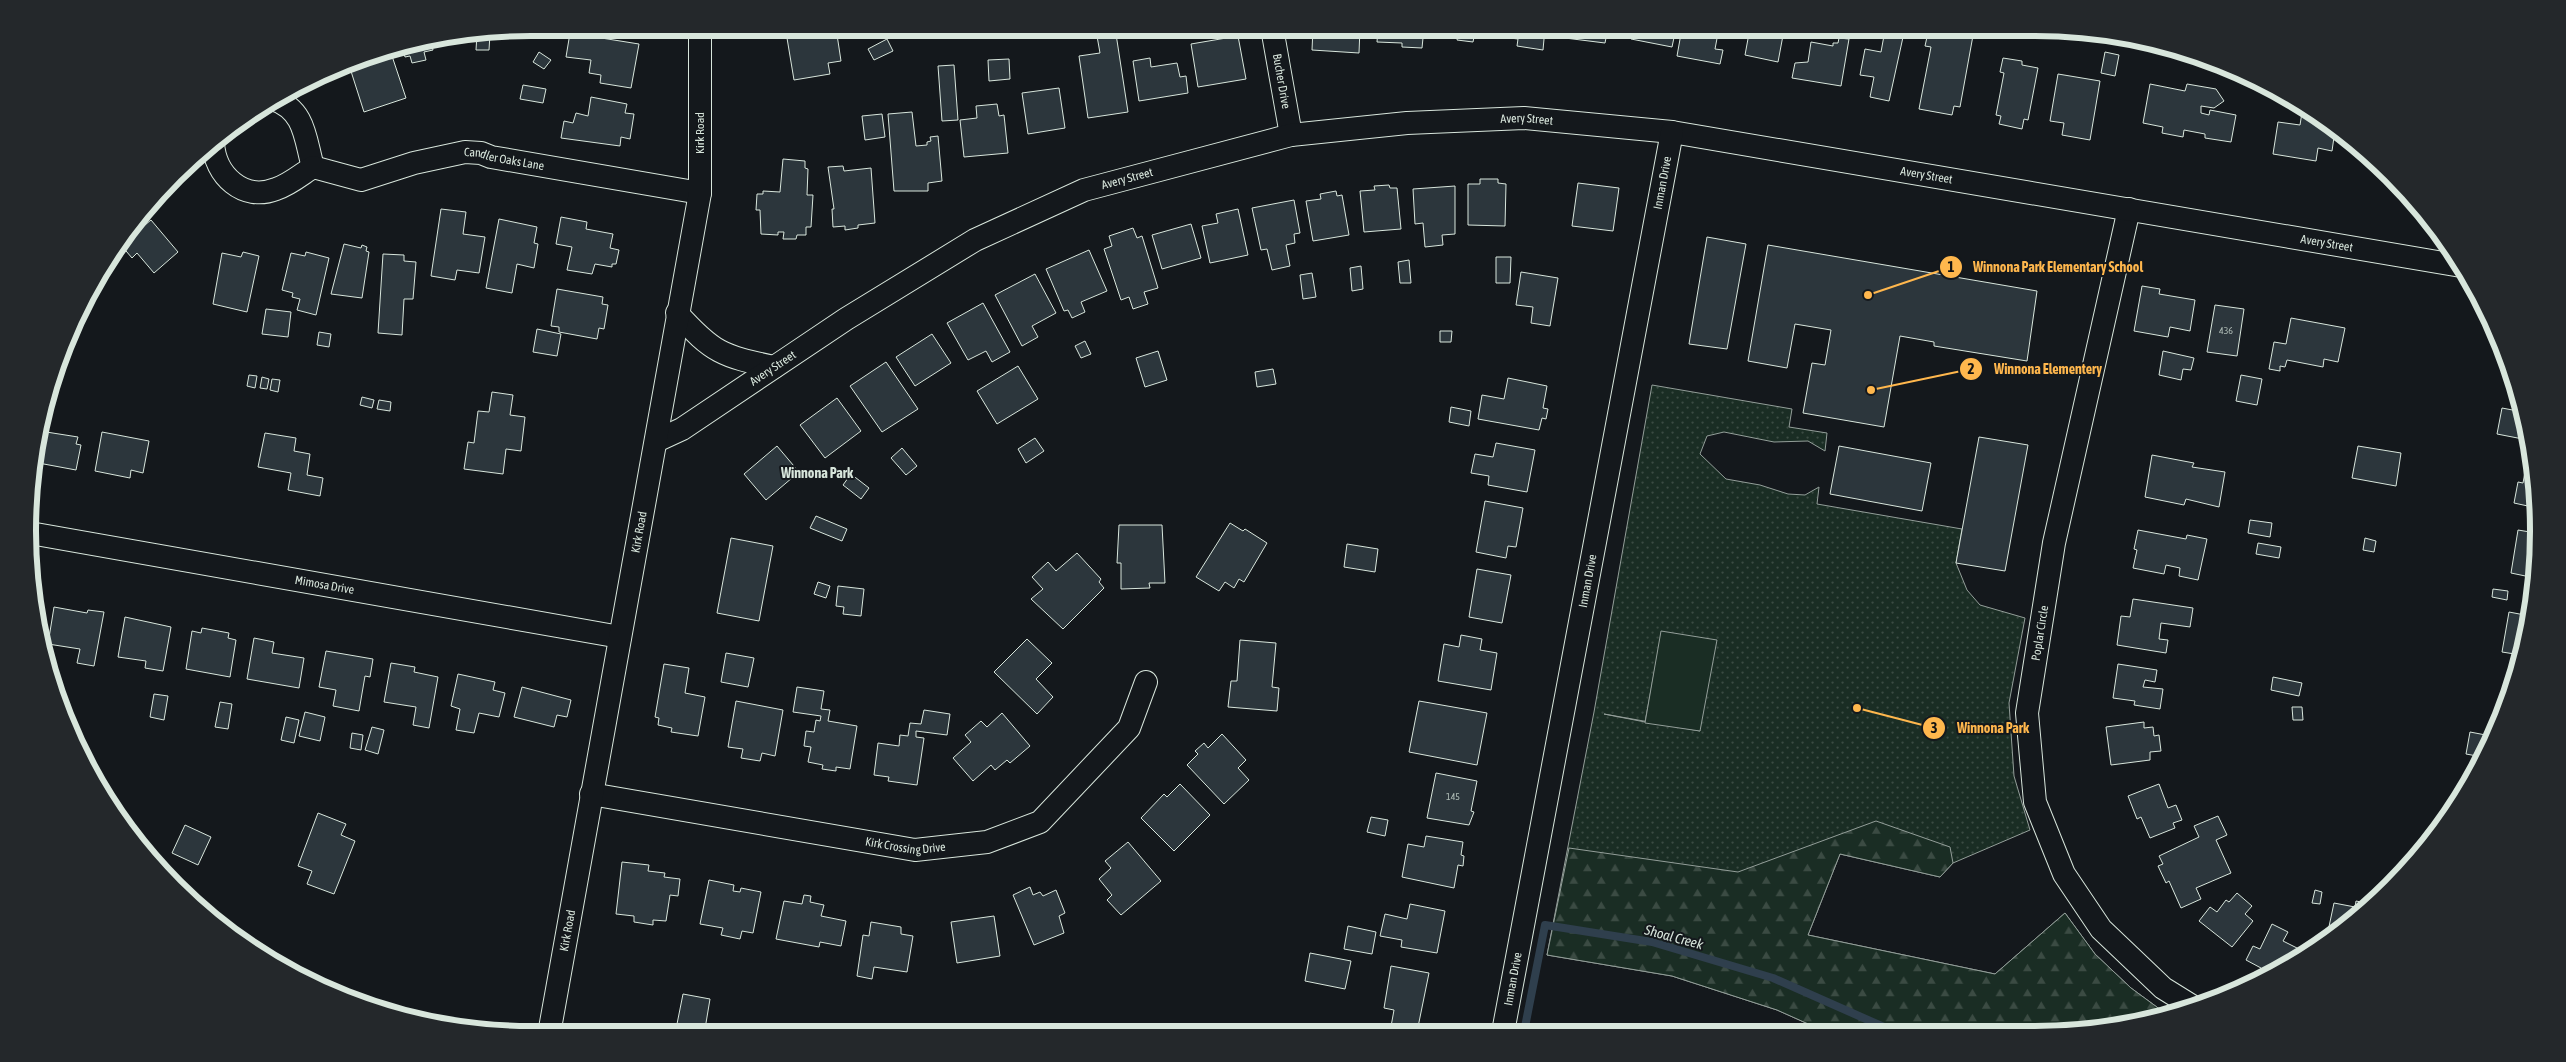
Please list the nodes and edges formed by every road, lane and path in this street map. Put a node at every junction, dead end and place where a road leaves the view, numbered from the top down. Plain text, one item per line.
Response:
1 (700, 36) edge
2 (1273, 36) edge
3 (284, 103) edge
4 (1672, 132) junction
5 (1292, 135) junction
6 (214, 152) edge
7 (313, 167) junction
8 (700, 193) junction
9 (2129, 209) junction
10 (2451, 264) edge
11 (677, 313) junction
12 (774, 367) junction
13 (656, 441) junction
14 (36, 534) edge
15 (620, 637) junction
16 (1146, 682) dead end
17 (592, 794) junction
18 (2185, 1002) edge
19 (550, 1026) edge
20 (1504, 1026) edge

1 - 8 street, Kirk Road
2 - 5 street, Bucher Drive
3 - 7 street
4 - 5 street, Avery Street
4 - 9 street, Avery Street
4 - 20 street, Inman Drive
5 - 12 street, Avery Street
6 - 7 street
7 - 8 street, Candler Oaks Lane
8 - 11 street, Kirk Road
9 - 10 street, Avery Street
9 - 18 street, Poplar Circle
11 - 12 street
11 - 13 street, Kirk Road
12 - 13 street, Avery Street
13 - 15 street, Kirk Road
14 - 15 street, Mimosa Drive
15 - 17 street, Kirk Road
16 - 17 street, Kirk Crossing Drive
17 - 19 street, Kirk Road

